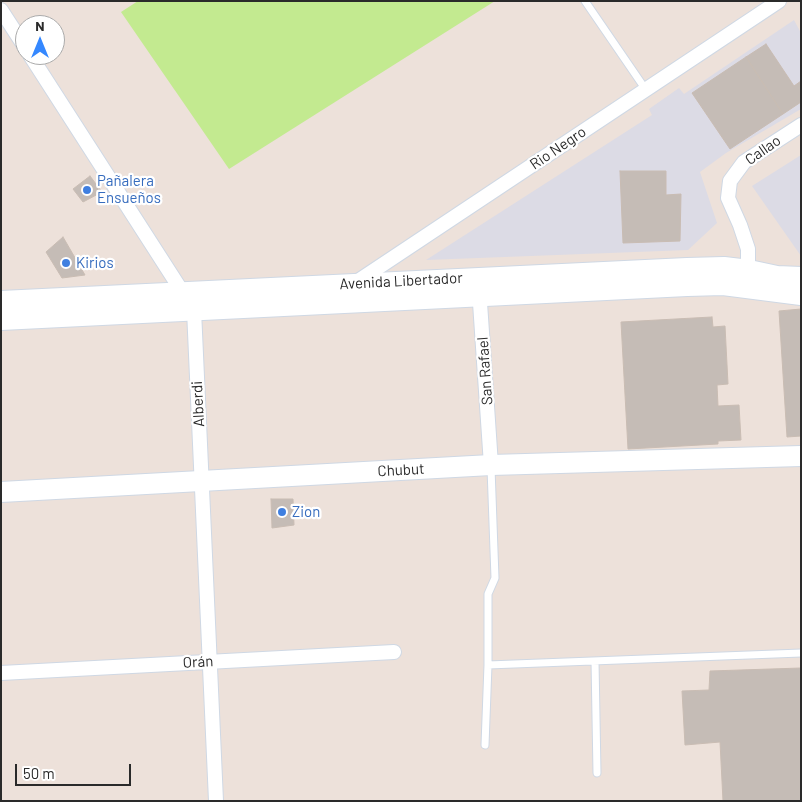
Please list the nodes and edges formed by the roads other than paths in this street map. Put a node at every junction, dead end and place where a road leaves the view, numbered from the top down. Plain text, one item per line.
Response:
1 (585, 1) edge
2 (779, 1) edge
3 (1, 10) edge
4 (15, 32) edge
5 (36, 65) edge
6 (646, 90) junction
7 (801, 125) edge
8 (801, 277) edge
9 (748, 279) junction
10 (355, 283) junction
11 (479, 287) junction
12 (182, 292) junction
13 (801, 295) edge
14 (1, 301) edge
15 (348, 302) junction
16 (194, 310) junction
17 (1, 320) edge
18 (801, 456) edge
19 (491, 465) junction
20 (202, 481) junction
21 (1, 492) edge
22 (394, 652) dead end
23 (801, 654) edge
24 (596, 661) junction
25 (210, 662) junction
26 (488, 666) junction
27 (1, 672) edge
28 (485, 745) dead end
29 (597, 773) dead end
30 (216, 801) edge

1 - 6 lane
2 - 6 street, Rio Negro
3 - 4 street
5 - 12 street
6 - 10 street, Rio Negro
7 - 9 street, Callao
8 - 9 main road, Avenida Libertador
9 - 11 main road, Avenida Libertador
9 - 13 main road, Avenida Libertador
10 - 11 main road, Avenida Libertador
10 - 12 main road, Avenida Libertador
10 - 15 street
11 - 15 main road, Avenida Libertador
11 - 19 street, San Rafael
12 - 14 main road, Avenida Libertador
12 - 16 street
15 - 16 main road, Avenida Libertador
16 - 17 main road, Avenida Libertador
16 - 20 street, Alberdi
18 - 19 main road, Chubut
19 - 20 main road, Chubut
19 - 26 lane
20 - 21 main road, Chubut
20 - 25 street, Alberdi
22 - 25 street, Orán
23 - 24 lane
24 - 26 lane
24 - 29 lane
25 - 27 street, Orán
25 - 30 street, Alberdi
26 - 28 lane

